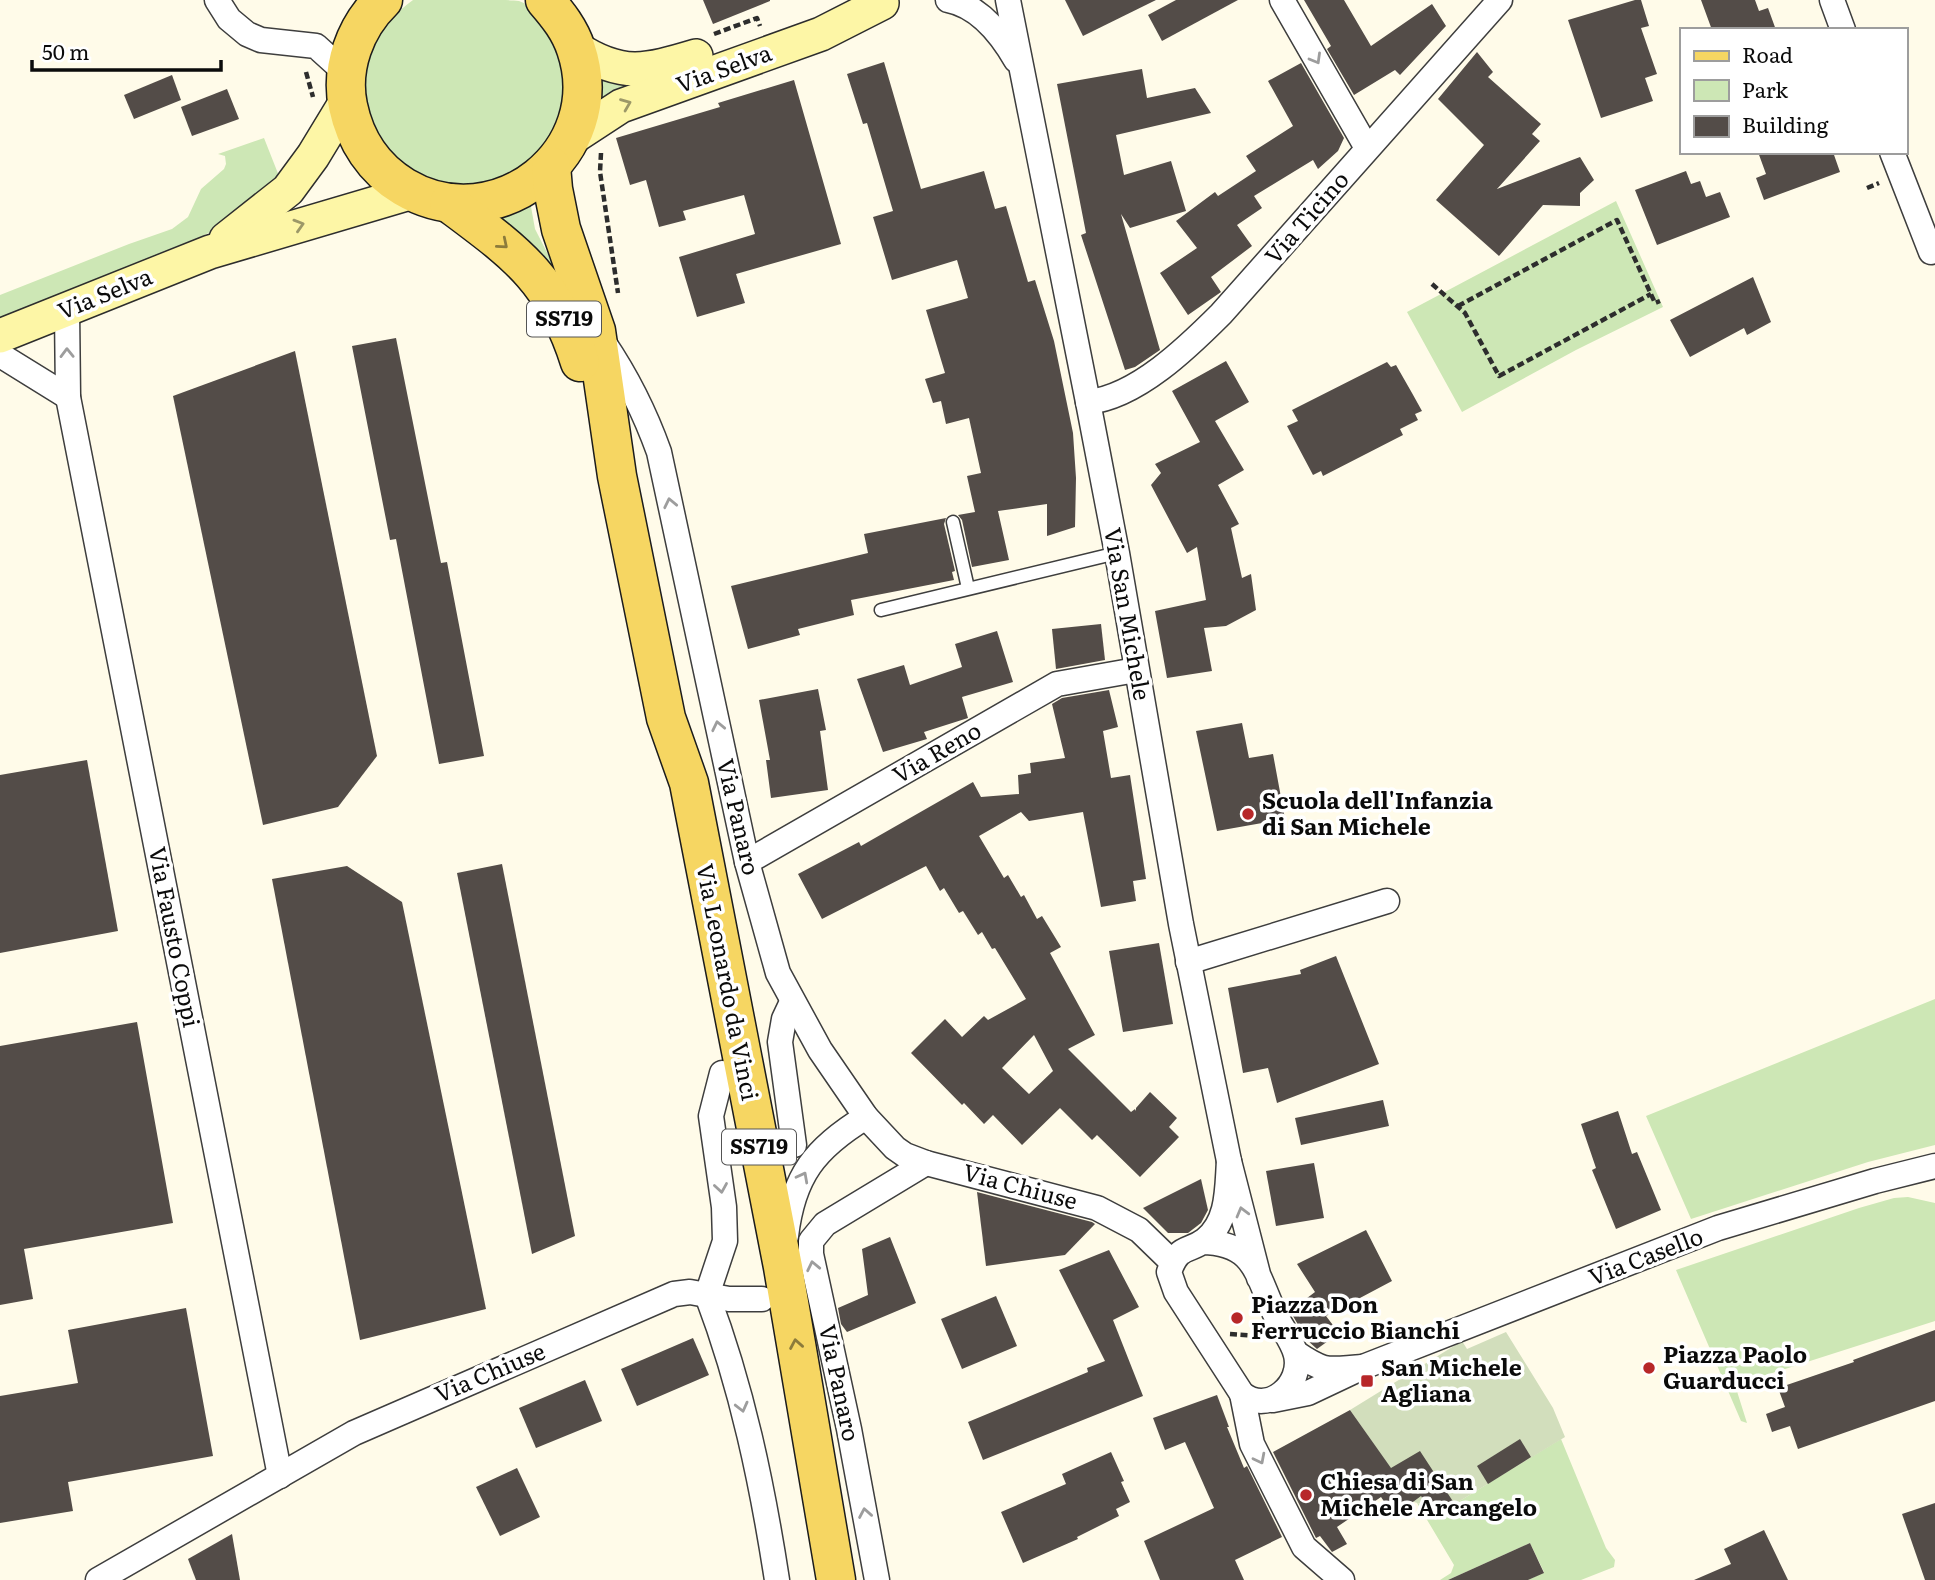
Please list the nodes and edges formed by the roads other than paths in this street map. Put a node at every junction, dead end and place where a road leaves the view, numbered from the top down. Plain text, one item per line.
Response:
1 (217, 0) edge
2 (545, 0) edge
3 (948, 0) edge
4 (1008, 0) edge
5 (1282, 0) edge
6 (1500, 0) edge
7 (1832, 0) edge
8 (886, 1) edge
9 (372, 14) edge
10 (1842, 28) edge
11 (316, 46) junction
12 (576, 48) junction
13 (1021, 68) junction
14 (347, 87) junction
15 (1367, 148) junction
16 (574, 151) junction
17 (1893, 154) edge
18 (413, 192) junction
19 (449, 203) junction
20 (210, 252) junction
21 (1931, 252) dead end
22 (67, 310) junction
23 (596, 331) junction
24 (0, 336) edge
25 (0, 355) edge
26 (68, 397) junction
27 (1088, 402) junction
28 (617, 476) junction
29 (953, 522) dead end
30 (1117, 553) junction
31 (968, 588) junction
32 (881, 610) dead end
33 (1136, 670) junction
34 (666, 718) junction
35 (747, 862) junction
36 (1387, 901) dead end
37 (1188, 962) junction
38 (792, 1002) junction
39 (722, 1073) junction
40 (866, 1118) junction
41 (794, 1144) dead end
42 (1229, 1161) junction
43 (926, 1163) junction
44 (1935, 1166) edge
45 (1202, 1242) junction
46 (1172, 1262) junction
47 (783, 1267) junction
48 (1259, 1278) junction
49 (708, 1295) junction
50 (762, 1299) junction
51 (1296, 1353) junction
52 (1363, 1367) junction
53 (1242, 1394) junction
54 (1272, 1400) junction
55 (280, 1476) junction
56 (98, 1580) edge
57 (777, 1580) edge
58 (817, 1580) edge
59 (836, 1580) edge
60 (877, 1580) edge
61 (1342, 1580) edge

1 - 11 street
2 - 12 main road
3 - 13 street, Via San Michele
4 - 13 street, Via San Michele
5 -> 15 street
6 - 15 street, Via Ticino
7 - 10 street
8 - 12 main road, Via Selva
16 -> 8 main road, Via Selva
9 - 11 street
9 - 14 main road
11 - 14 street
12 - 16 main road
13 - 27 street, Via San Michele
14 - 18 main road
14 - 20 main road, Via Selva
15 - 27 street, Via Ticino
16 - 19 main road
16 - 23 main road, Via Leonardo da Vinci / SS719
17 - 21 street
18 - 19 main road
20 -> 18 main road, Via Selva
19 -> 28 main road, Via Leonardo da Vinci / SS719
20 - 22 main road, Via Selva
22 - 24 main road, Via Selva
26 -> 22 street, Via Fausto Coppi
23 - 28 main road, Via Leonardo da Vinci / SS719
35 -> 23 street, Via Panaro
25 - 26 street
26 - 55 street, Via Fausto Coppi
27 - 30 street, Via San Michele
28 - 34 main road, Via Leonardo da Vinci / SS719
29 - 31 lane
30 - 31 lane
30 - 33 street, Via San Michele
31 - 32 lane
33 - 35 street, Via Reno
33 - 37 street, Via San Michele
34 - 39 main road, Via Leonardo da Vinci / SS719
34 - 47 main road, Via Leonardo da Vinci / SS719
35 - 38 street, Via Panaro
36 - 37 street
37 - 42 street, Via San Michele
38 - 40 street, Via Panaro
38 - 41 street
39 -> 49 street
39 - 50 main road, Via Leonardo da Vinci / SS719
40 - 43 street, Via Chiuse
47 -> 40 street
42 - 45 street, Via San Michele
48 -> 42 street, Via San Michele
43 - 46 street, Via Chiuse
60 -> 43 street, Via Panaro
44 - 52 street, Via Casello
45 - 46 street
45 - 48 street
46 - 53 street
59 -> 47 main road, Via Leonardo da Vinci / SS719
48 - 51 street
49 - 50 street, Via Chiuse
49 - 55 street, Via Chiuse
49 -> 57 street
50 - 58 main road, Via Leonardo da Vinci / SS719
51 - 52 street, Via Casello
51 - 54 street
52 - 54 street, Via Casello
53 - 54 street
53 -> 61 street
55 - 56 street, Via Chiuse

